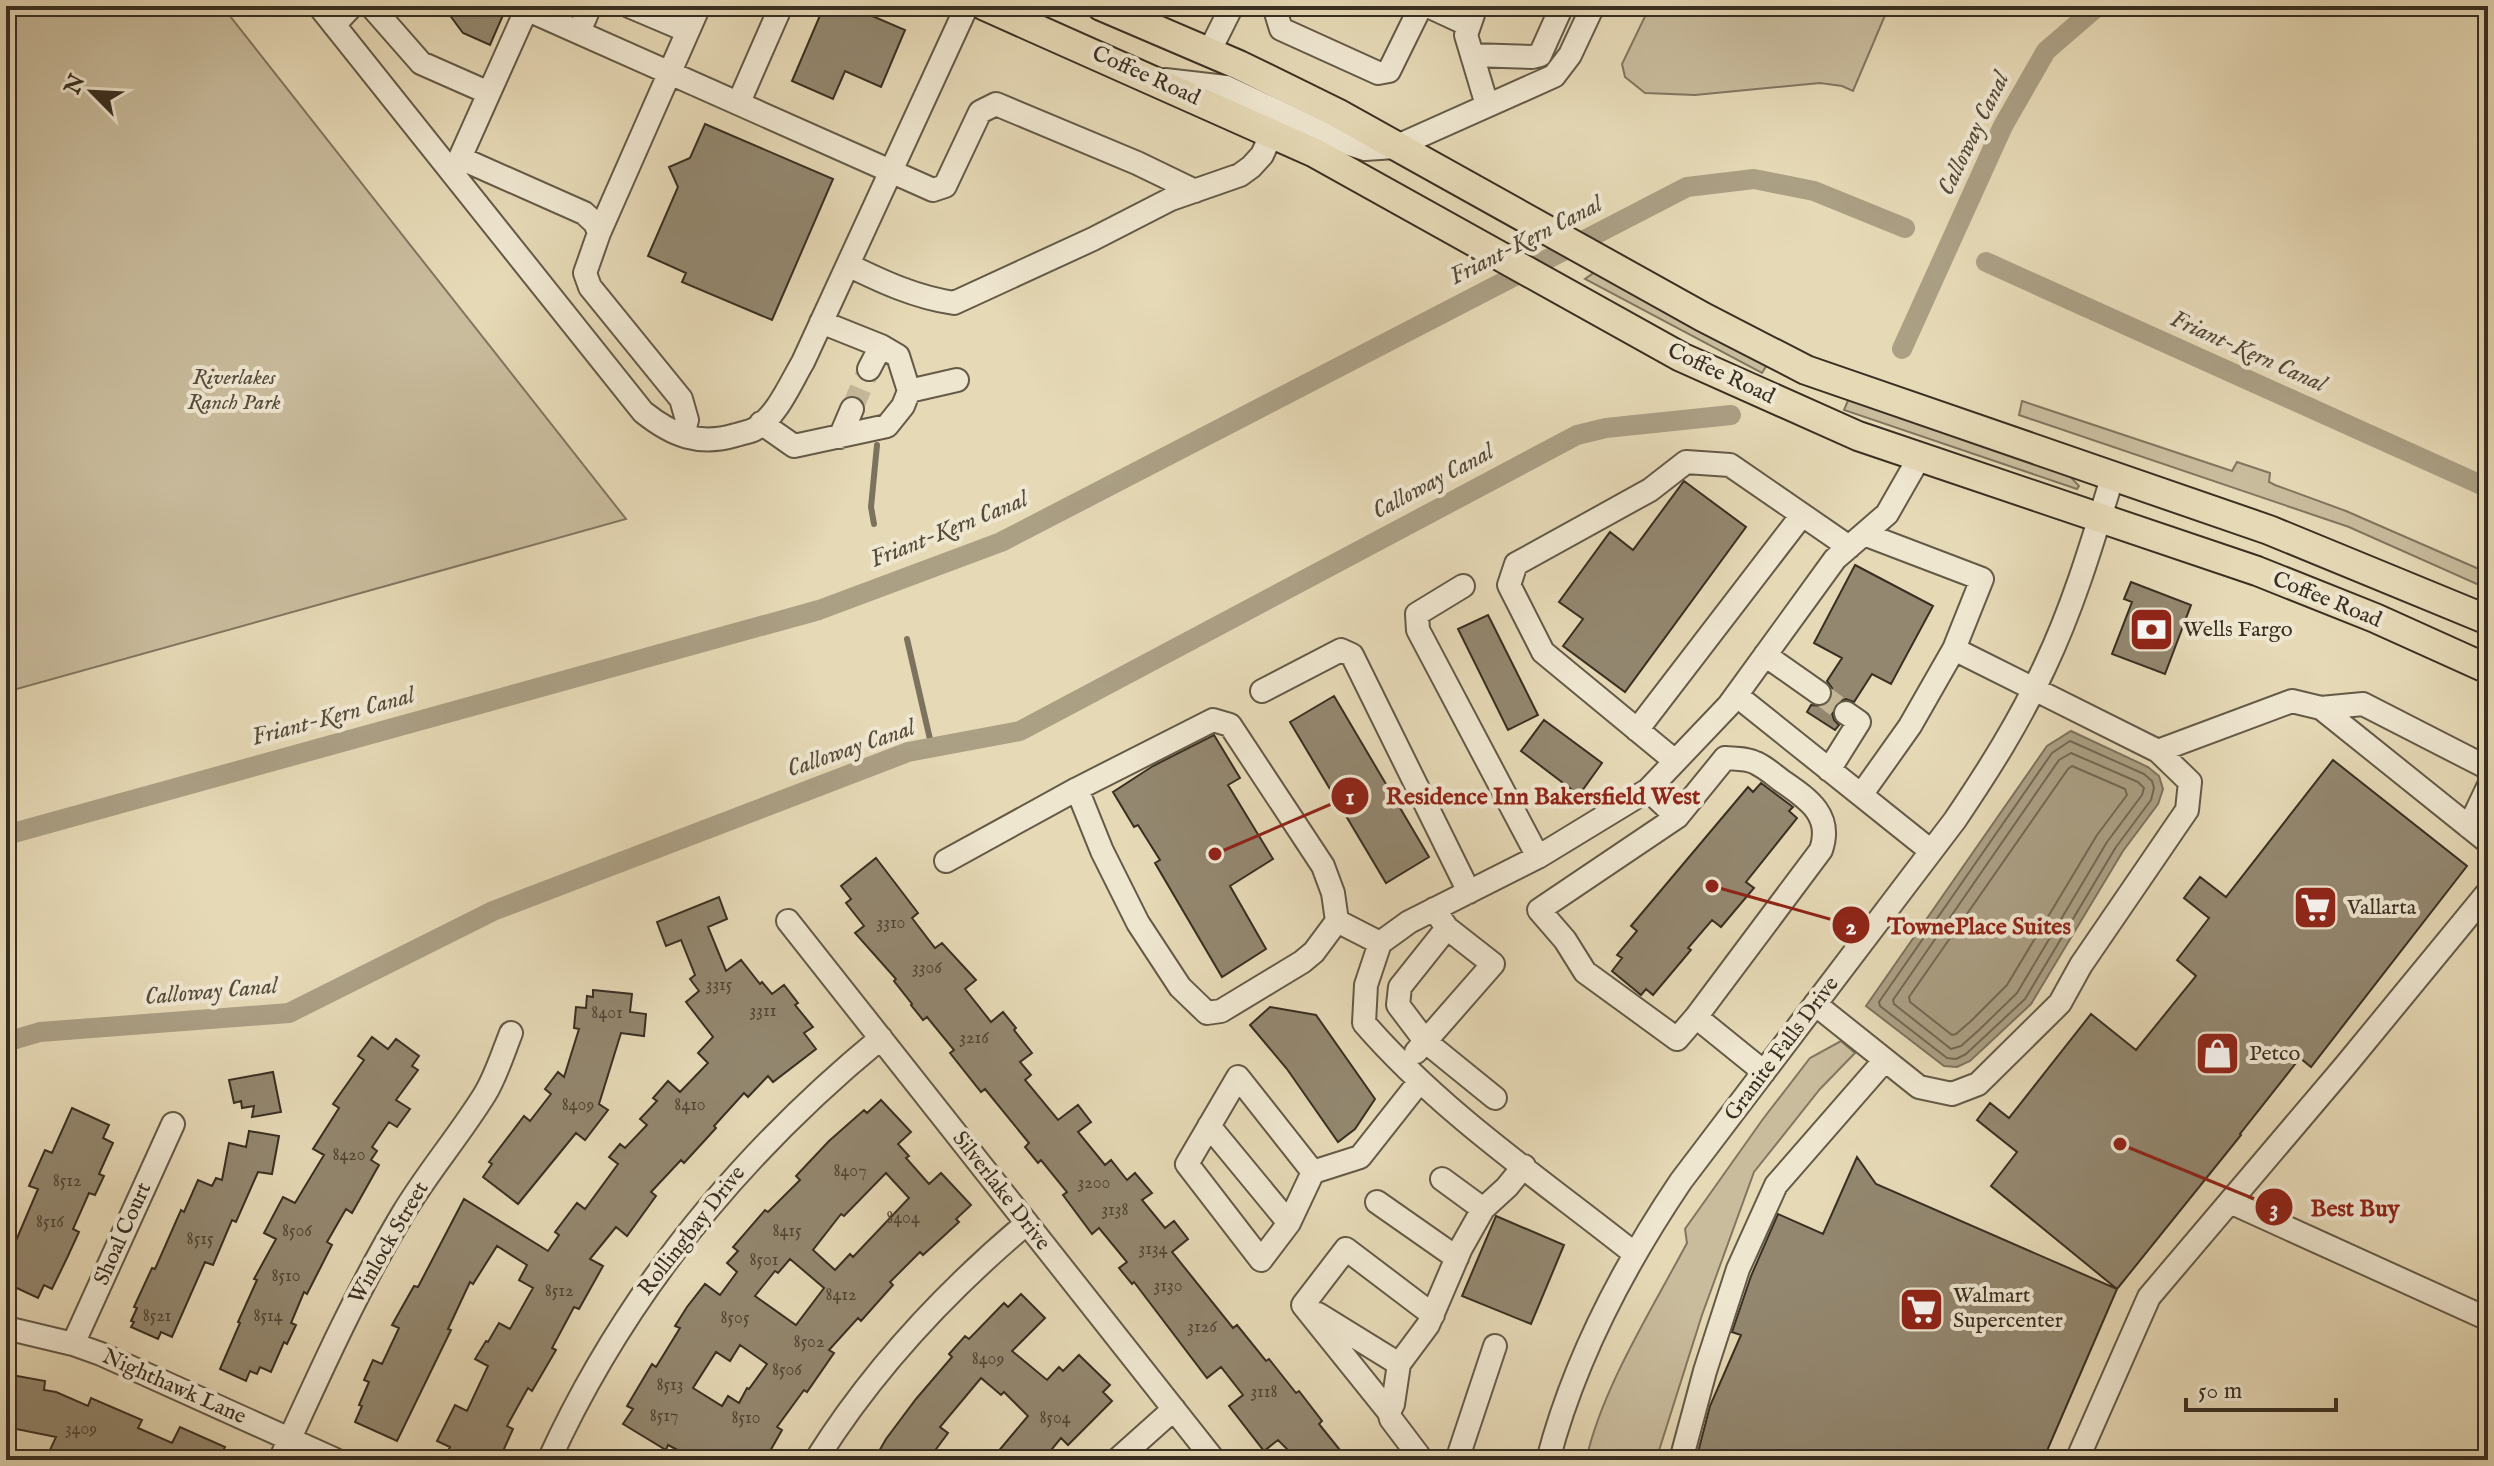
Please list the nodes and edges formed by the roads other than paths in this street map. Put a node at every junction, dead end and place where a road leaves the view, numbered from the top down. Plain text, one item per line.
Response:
1 (319, 6) edge
2 (352, 6) edge
3 (371, 6) edge
4 (590, 6) edge
5 (629, 6) edge
6 (699, 6) edge
7 (781, 6) edge
8 (967, 6) edge
9 (985, 6) edge
10 (1101, 6) edge
11 (1232, 6) edge
12 (1282, 6) edge
13 (1421, 6) edge
14 (1428, 6) edge
15 (1562, 6) edge
16 (1593, 6) edge
17 (527, 8) edge
18 (1472, 15) edge
19 (334, 25) junction
20 (688, 31) junction
21 (579, 32) junction
22 (1209, 52) junction
23 (1472, 55) junction
24 (670, 72) junction
25 (1152, 79) junction
26 (489, 93) junction
27 (739, 102) junction
28 (1487, 105) junction
29 (1272, 133) junction
30 (1395, 147) junction
31 (456, 166) junction
32 (891, 169) junction
33 (1195, 191) junction
34 (599, 233) junction
35 (848, 265) junction
36 (821, 322) junction
37 (881, 346) junction
38 (869, 369) tunnel mouth
39 (957, 380) dead end
40 (909, 391) junction
41 (852, 409) tunnel mouth
42 (761, 423) junction
43 (683, 435) junction
44 (840, 437) junction
45 (1919, 458) junction
46 (2113, 475) junction
47 (1802, 515) junction
48 (2099, 519) junction
49 (1856, 540) junction
50 (1463, 586) dead end
51 (2488, 620) edge
52 (1954, 649) junction
53 (1765, 655) junction
54 (2488, 669) edge
55 (2034, 690) junction
56 (1262, 691) dead end
57 (1819, 693) tunnel mouth
58 (1736, 695) junction
59 (2321, 708) junction
60 (1846, 713) dead end
61 (1637, 730) junction
62 (2158, 751) junction
63 (1675, 761) junction
64 (2488, 768) edge
65 (1829, 770) junction
66 (2488, 787) edge
67 (1077, 789) junction
68 (1648, 790) junction
69 (1861, 795) junction
70 (1677, 817) junction
71 (2469, 827) junction
72 (2488, 842) edge
73 (1931, 851) junction
74 (1538, 857) junction
75 (946, 861) dead end
76 (1469, 892) junction
77 (2488, 892) edge
78 (1440, 918) junction
79 (788, 921) dead end
80 (1337, 921) junction
81 (1380, 943) junction
82 (1815, 1004) junction
83 (1696, 1017) junction
84 (511, 1033) dead end
85 (881, 1038) junction
86 (1426, 1042) junction
87 (1885, 1060) junction
88 (1402, 1064) junction
89 (1764, 1072) junction
90 (1420, 1081) junction
91 (1495, 1098) dead end
92 (173, 1124) dead end
93 (1209, 1126) junction
94 (1524, 1166) junction
95 (1313, 1172) junction
96 (1442, 1179) dead end
97 (1377, 1202) dead end
98 (2230, 1202) junction
99 (1483, 1209) junction
100 (1027, 1223) junction
101 (1289, 1223) junction
102 (1635, 1254) junction
103 (1457, 1258) junction
104 (1303, 1305) junction
105 (1433, 1315) junction
106 (2488, 1319) edge
107 (6, 1328) edge
108 (73, 1344) junction
109 (1495, 1346) dead end
110 (1399, 1364) junction
111 (1174, 1409) junction
112 (1389, 1412) junction
113 (289, 1439) junction
114 (280, 1460) edge
115 (336, 1460) edge
116 (549, 1460) edge
117 (816, 1460) edge
118 (1117, 1460) edge
119 (1214, 1460) edge
120 (1422, 1460) edge
121 (1457, 1460) edge
122 (1548, 1460) edge
123 (1681, 1460) edge
124 (2077, 1460) edge

1 - 19 street
2 - 19 street
3 - 26 street
4 - 21 street
5 - 20 street
6 - 20 street
7 - 27 street
8 - 32 street
9 - 25 main road, Coffee Road
10 - 22 main road, Coffee Road
11 - 22 street
12 - 13 street
14 - 18 street
15 - 23 street
16 - 28 street
17 - 21 street
17 - 26 street
18 - 23 street
19 - 31 street
20 - 24 street
21 - 24 street
22 - 30 main road, Coffee Road
23 - 28 street
24 - 27 street
24 - 34 street
25 - 29 main road, Coffee Road
25 - 30 street
26 - 31 street
27 - 32 street
28 - 30 street
29 - 33 street
29 - 45 main road, Coffee Road
30 - 46 main road, Coffee Road
31 - 34 street
31 - 43 street
32 - 33 street
32 - 35 street
33 - 35 street
34 - 43 street
35 - 36 street
36 - 37 street
36 - 42 street
37 - 38 street
37 - 40 street
39 - 40 street
40 - 44 street
41 - 44 street
42 - 43 street
42 - 44 street
45 - 48 main road, Coffee Road
45 - 49 street
46 - 48 street, Granite Falls Drive
46 - 51 main road, Coffee Road
47 - 49 street
47 - 61 street
47 - 61 street
48 - 54 main road, Coffee Road
48 - 55 street, Granite Falls Drive
49 - 52 street
49 - 53 street
50 - 74 street
52 - 55 street
52 - 69 street
53 - 57 street
53 - 58 street
55 - 62 street
55 - 73 street, Granite Falls Drive
56 - 76 street
58 - 63 street
58 - 65 street
59 - 62 street
59 - 64 street
59 - 71 street
60 - 65 street
61 - 63 street
62 - 87 street
63 - 68 street
65 - 69 street
66 - 71 street
67 - 75 street
67 - 80 street
67 - 80 street
68 - 70 street
68 - 74 street
69 - 73 street
70 - 83 street
70 - 83 street
71 - 72 street
73 - 82 street, Granite Falls Drive
74 - 76 street
76 - 78 street
77 - 98 street
78 - 81 street
78 - 86 street
78 - 86 street
79 - 85 street, Silverlake Drive
80 - 81 street
81 - 88 street
82 - 87 street
82 - 89 street, Granite Falls Drive
83 - 89 street
84 - 113 street, Winlock Street
85 - 100 street, Silverlake Drive
85 - 116 street, Rollingbay Drive
86 - 88 street
86 - 91 street
87 - 123 street
88 - 90 street
89 - 102 street, Granite Falls Drive
90 - 94 street
90 - 95 street
92 - 108 street, Shoal Court
93 - 95 street
93 - 101 street
93 - 101 street
94 - 99 street
94 - 102 street
95 - 101 street
96 - 99 street
97 - 103 street
98 - 106 street
98 - 124 street
99 - 103 street
100 - 111 street, Silverlake Drive
100 - 117 street
102 - 122 street, Granite Falls Drive
103 - 105 street
104 - 105 street
104 - 110 street
104 - 112 street
105 - 110 street
107 - 108 street, Nighthawk Lane
108 - 113 street, Nighthawk Lane
109 - 121 street
110 - 112 street
111 - 118 street
111 - 119 street, Silverlake Drive
112 - 120 street
113 - 114 street, Winlock Street
113 - 115 street, Nighthawk Lane

